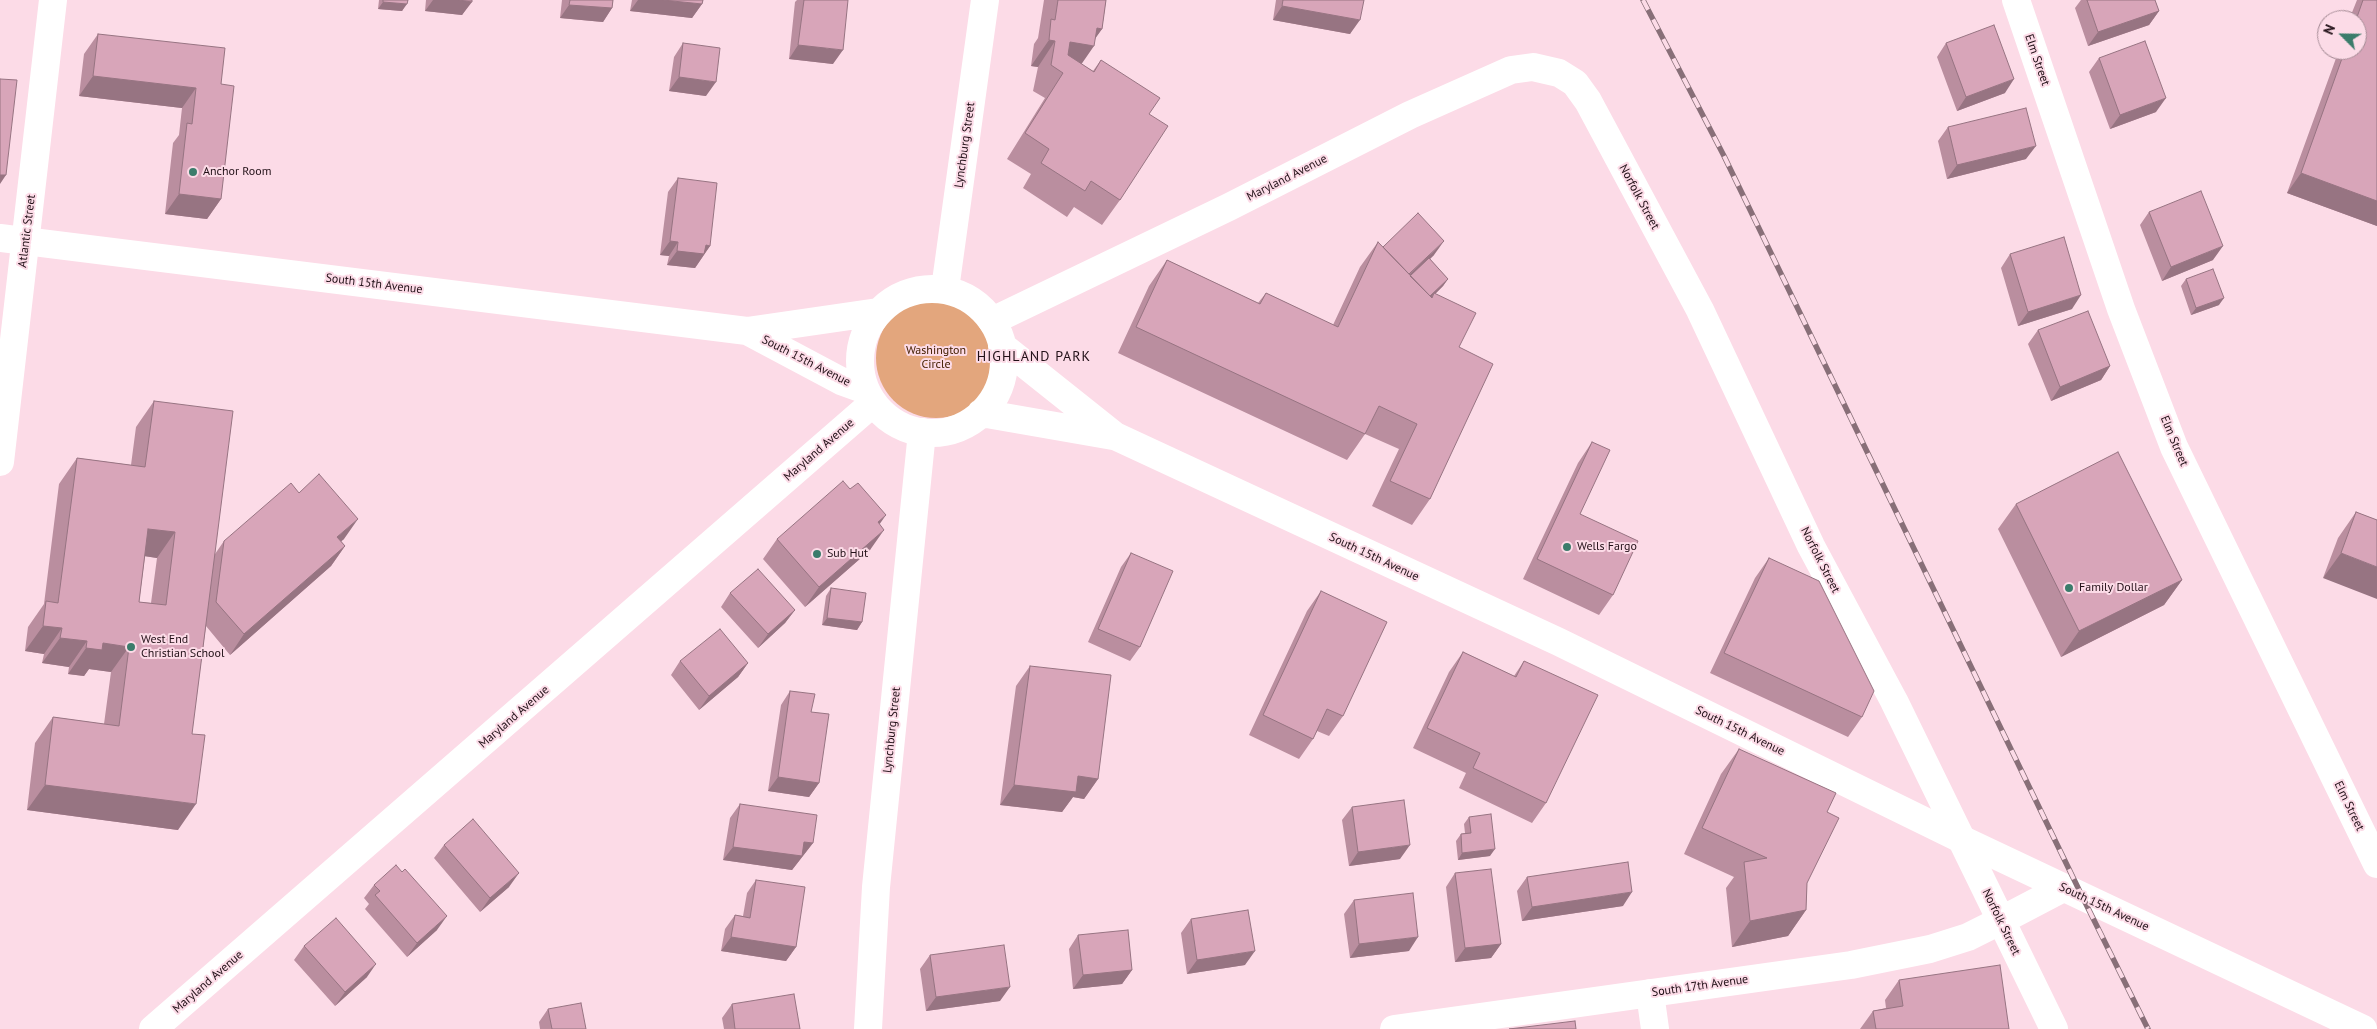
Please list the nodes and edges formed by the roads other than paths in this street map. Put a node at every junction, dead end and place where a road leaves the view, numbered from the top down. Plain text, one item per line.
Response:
1 (54, 0) edge
2 (985, 0) edge
3 (2016, 0) edge
4 (1582, 93) joint
5 (13, 239) edge
6 (945, 290) junction
7 (878, 312) junction
8 (992, 321) junction
9 (747, 331) junction
10 (1002, 346) junction
11 (870, 396) junction
12 (981, 413) junction
13 (922, 432) junction
14 (1115, 436) junction
15 (0, 462) edge
16 (1961, 839) junction
17 (2377, 864) edge
18 (2063, 888) junction
19 (2000, 921) junction
20 (1650, 994) junction
21 (153, 1029) edge
22 (868, 1029) edge
23 (1394, 1029) edge
24 (1655, 1029) edge
25 (2054, 1029) edge
26 (2363, 1029) edge

1 - 5 street, Atlantic Street
2 - 6 street, Lynchburg Street
3 - 17 street, Elm Street
4 - 8 street, Maryland Avenue
4 - 16 street, Norfolk Street
5 - 9 street, South 15th Avenue
5 - 15 street, Atlantic Street
6 - 7 street
6 - 8 street
7 - 9 street, South 15th Avenue
7 - 11 street
8 - 10 street
9 - 11 street, South 15th Avenue
10 - 12 street
10 - 14 street, South 15th Avenue
11 - 13 street
11 - 21 street, Maryland Avenue
12 - 13 street
12 - 14 street, South 15th Avenue
13 - 22 street, Lynchburg Street
14 - 16 street, South 15th Avenue
16 - 18 street, South 15th Avenue
16 - 19 street, Norfolk Street
18 - 19 street, South 17th Avenue
18 - 26 street, South 15th Avenue
19 - 20 street, South 17th Avenue
19 - 25 street, Norfolk Street
20 - 23 street, South 17th Avenue
20 - 24 street

